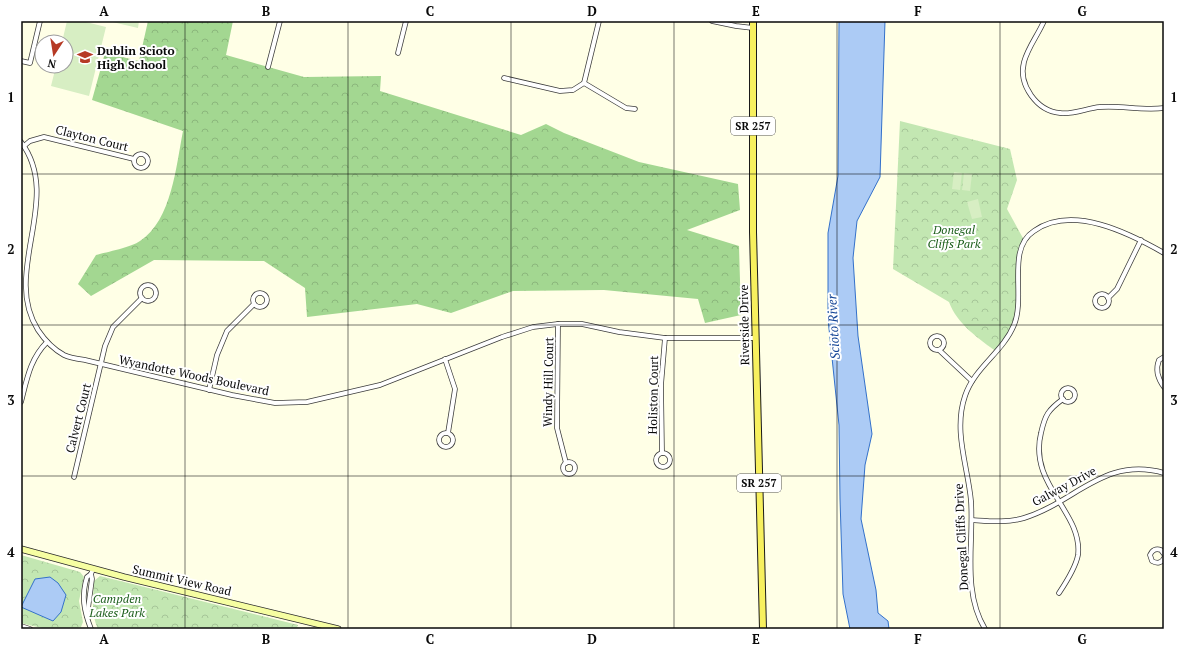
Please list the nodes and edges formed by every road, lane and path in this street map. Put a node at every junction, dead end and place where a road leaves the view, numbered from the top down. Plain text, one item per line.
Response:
1 (40, 21) edge
2 (280, 21) edge
3 (406, 21) edge
4 (598, 21) edge
5 (712, 21) edge
6 (1044, 21) edge
7 (753, 24) edge
8 (398, 53) dead end
9 (21, 61) edge
10 (268, 67) dead end
11 (504, 78) dead end
12 (584, 82) junction
13 (1164, 108) edge
14 (635, 109) dead end
15 (22, 144) edge
16 (134, 159) dead end
17 (1141, 240) junction
18 (1164, 253) edge
19 (142, 298) dead end
20 (1108, 298) dead end
21 (254, 304) dead end
22 (558, 324) junction
23 (665, 338) junction
24 (755, 338) junction
25 (47, 342) junction
26 (939, 350) dead end
27 (1164, 357) edge
28 (445, 359) junction
29 (101, 364) junction
30 (972, 381) junction
31 (1164, 387) edge
32 (208, 390) junction
33 (1062, 399) dead end
34 (21, 402) edge
35 (448, 433) dead end
36 (662, 453) dead end
37 (566, 463) dead end
38 (1164, 473) edge
39 (74, 476) dead end
40 (1058, 502) junction
41 (972, 520) junction
42 (21, 549) edge
43 (1164, 554) edge
44 (1164, 558) edge
45 (92, 572) junction
46 (1059, 593) dead end
47 (21, 626) edge
48 (30, 629) edge
49 (90, 629) edge
50 (338, 629) edge
51 (763, 629) edge
52 (985, 629) edge

1 - 9 street
2 - 10 street
3 - 8 street
4 - 12 street
5 - 7 street
6 - 13 street
7 - 24 main road, Riverside Drive / SR 257
11 - 12 street
12 - 14 street
15 - 16 street, Clayton Court
15 - 25 street, Wyandotte Woods Boulevard
17 - 18 street
17 - 20 street
17 - 30 street, Donegal Cliffs Drive
19 - 29 street, Calvert Court
21 - 32 street
22 - 23 street, Wyandotte Woods Boulevard
22 - 28 street, Wyandotte Woods Boulevard
22 - 37 street, Windy Hill Court
23 - 24 street, Wyandotte Woods Boulevard
23 - 36 street, Holiston Court
24 - 51 main road, Riverside Drive / SR 257
25 - 29 street, Wyandotte Woods Boulevard
25 - 34 street
26 - 30 street
27 - 31 street
28 - 32 street, Wyandotte Woods Boulevard
28 - 35 street
29 - 32 street, Wyandotte Woods Boulevard
29 - 39 street, Calvert Court
30 - 41 street, Donegal Cliffs Drive
33 - 40 street
38 - 40 street, Galway Drive
40 - 41 street, Galway Drive
40 - 46 street
41 - 52 street, Donegal Cliffs Drive
42 - 45 street, Summit View Road
43 - 44 street
45 - 49 street
45 - 50 street, Summit View Road
47 - 48 street

